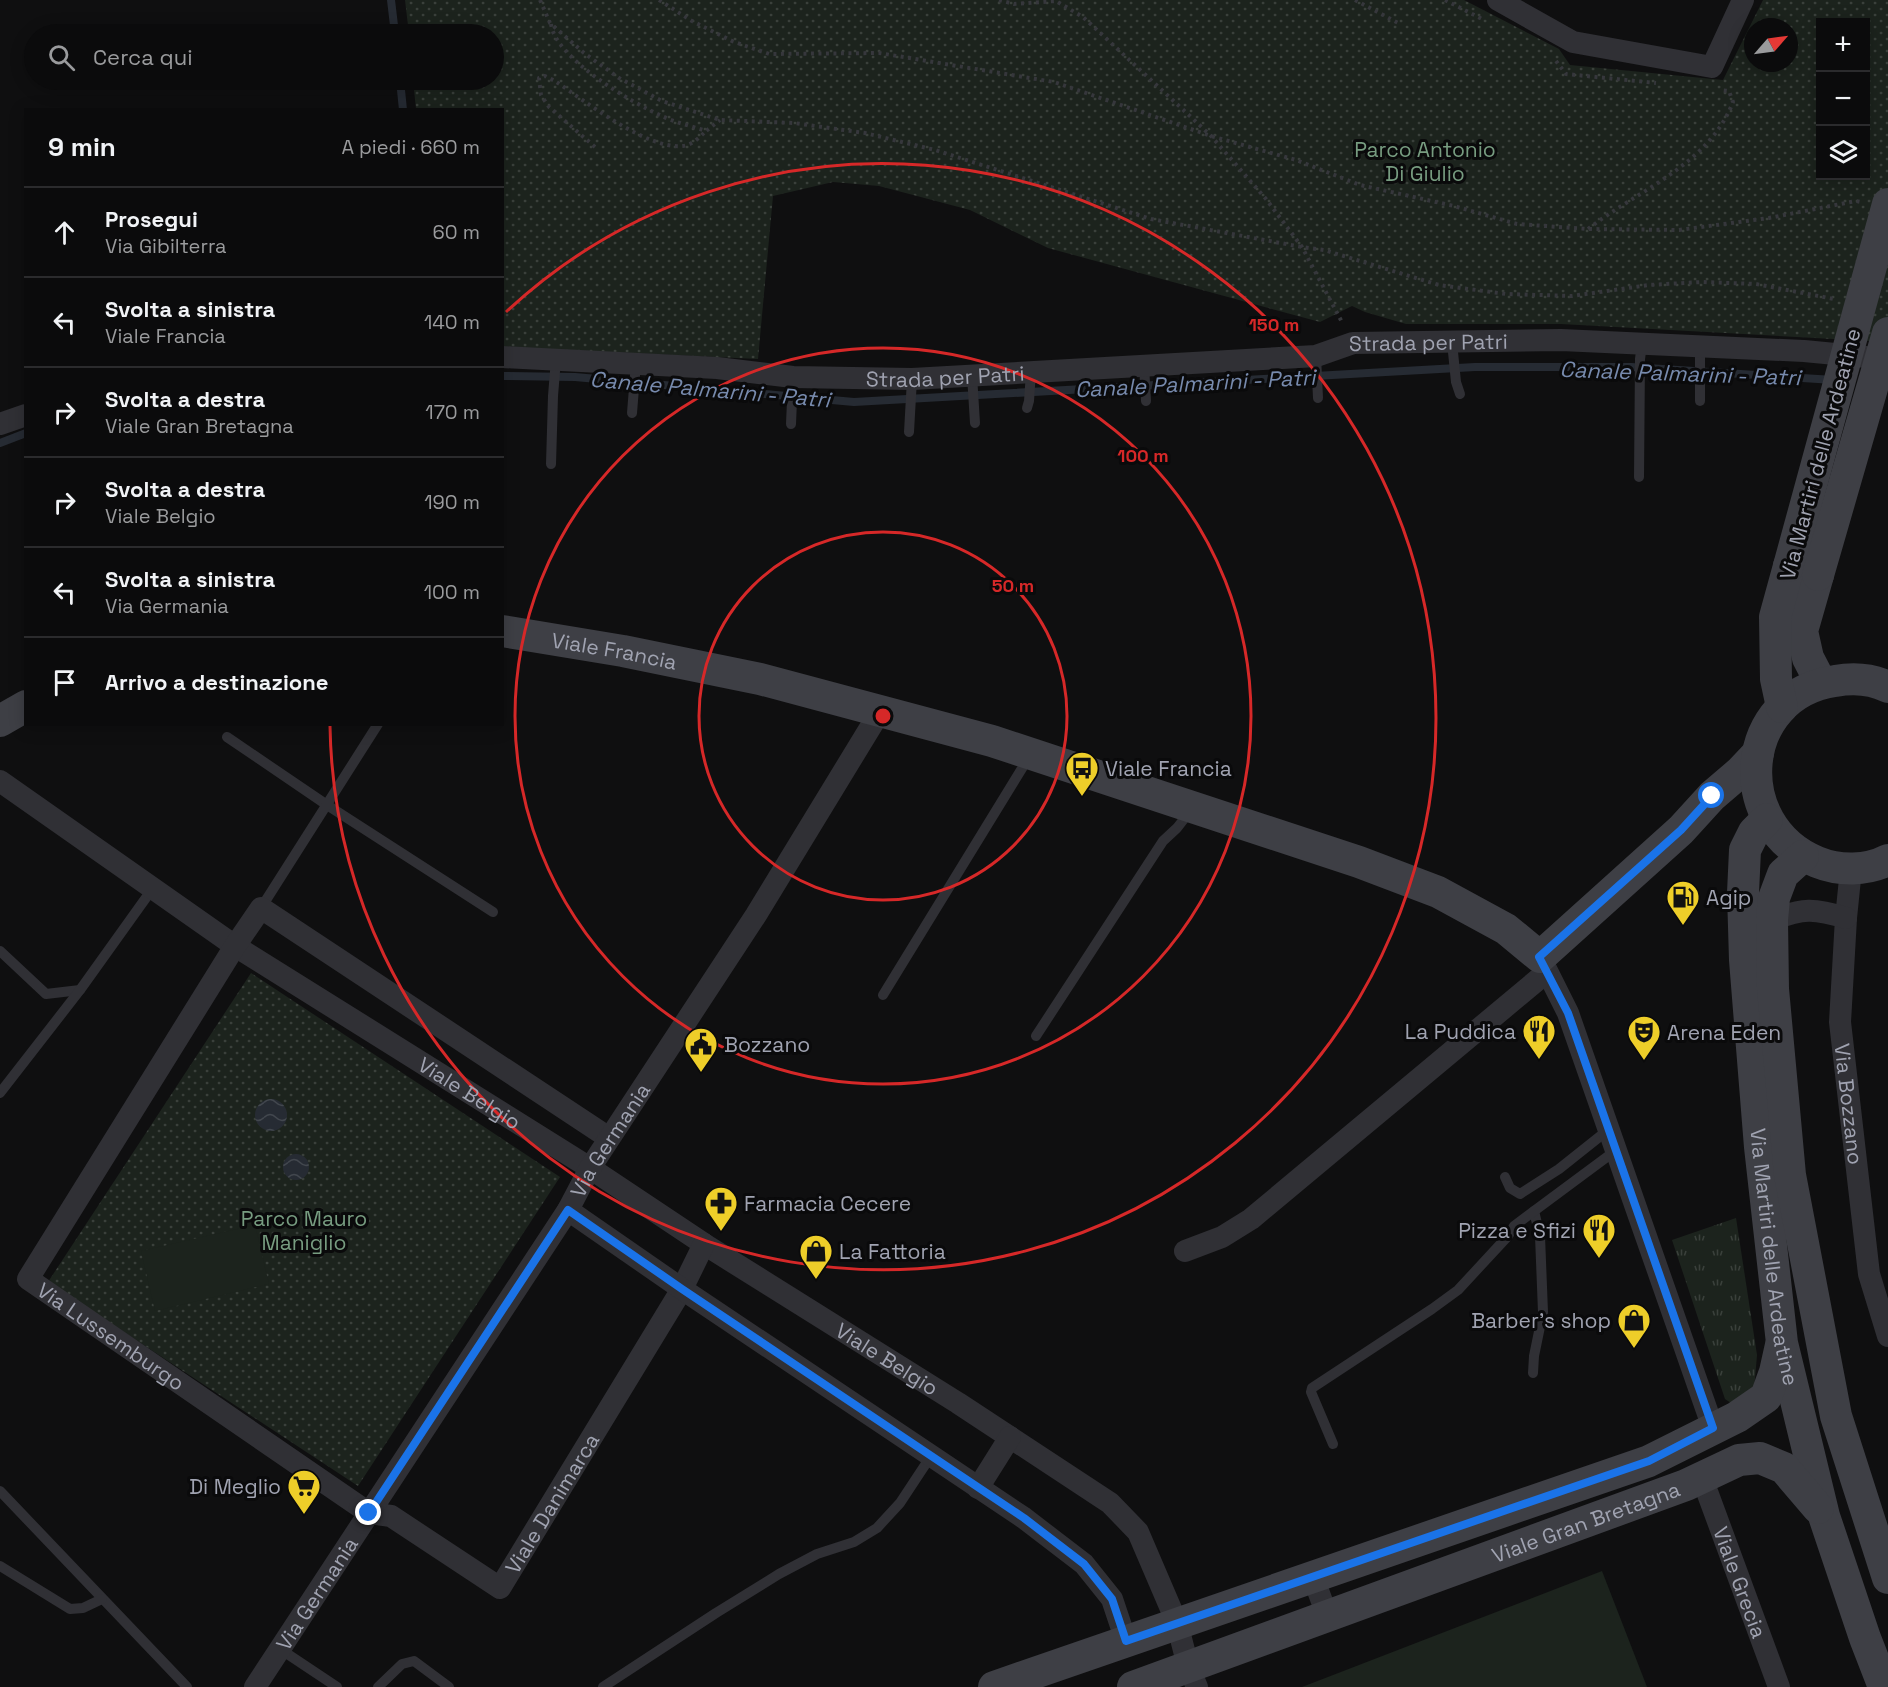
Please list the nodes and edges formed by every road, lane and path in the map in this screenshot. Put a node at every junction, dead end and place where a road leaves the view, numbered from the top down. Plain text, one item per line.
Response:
1 (540, 0) edge
2 (659, 0) edge
3 (999, 0) edge
4 (1355, 0) edge
5 (1445, 0) edge
6 (1498, 0) edge
7 (1743, 0) edge
8 (550, 23) junction
9 (1400, 24) dead end
10 (1491, 24) dead end
11 (1550, 57) dead end
12 (1659, 83) dead end
13 (1717, 90) dead end
14 (720, 120) junction
15 (706, 131) junction
16 (1211, 136) junction
17 (595, 147) dead end
18 (1877, 203) edge
19 (1588, 229) junction
20 (1302, 248) junction
21 (1844, 301) dead end
22 (1888, 333) edge
23 (1353, 343) junction
24 (1453, 350) junction
25 (1641, 351) junction
26 (1701, 353) junction
27 (504, 357) edge
28 (1888, 359) edge
29 (1316, 360) junction
30 (556, 363) junction
31 (1144, 365) junction
32 (636, 367) junction
33 (1030, 376) junction
34 (972, 381) junction
35 (792, 382) junction
36 (911, 384) junction
37 (1317, 392) dead end
38 (1460, 394) dead end
39 (1146, 401) dead end
40 (1700, 401) dead end
41 (1028, 404) dead end
42 (632, 408) dead end
43 (24, 416) edge
44 (975, 423) dead end
45 (0, 424) edge
46 (791, 424) dead end
47 (909, 432) dead end
48 (551, 464) dead end
49 (1639, 477) dead end
50 (1804, 571) junction
51 (504, 631) edge
52 (1821, 683) junction
53 (1888, 687) edge
54 (24, 707) edge
55 (1782, 707) junction
56 (881, 710) junction
57 (0, 721) edge
58 (377, 726) edge
59 (227, 737) dead end
60 (1758, 753) junction
61 (1031, 754) junction
62 (0, 781) edge
63 (327, 805) junction
64 (1192, 808) junction
65 (1763, 809) junction
66 (1681, 830) junction
67 (1803, 856) junction
68 (1888, 860) edge
69 (1851, 869) junction
70 (153, 888) junction
71 (261, 908) junction
72 (493, 912) dead end
73 (1846, 918) junction
74 (1772, 920) junction
75 (235, 946) junction
76 (0, 951) edge
77 (1543, 964) junction
78 (80, 990) junction
79 (883, 995) dead end
80 (1036, 1036) dead end
81 (0, 1093) edge
82 (609, 1138) junction
83 (1612, 1140) junction
84 (590, 1168) junction
85 (1505, 1177) dead end
86 (568, 1210) junction
87 (1534, 1211) junction
88 (704, 1244) junction
89 (1185, 1251) dead end
90 (682, 1289) junction
91 (1888, 1336) edge
92 (1782, 1343) junction
93 (1533, 1373) dead end
94 (1713, 1428) junction
95 (1010, 1437) junction
96 (1334, 1444) dead end
97 (931, 1456) junction
98 (1701, 1478) junction
99 (978, 1488) junction
100 (0, 1491) edge
101 (369, 1513) junction
102 (1824, 1516) junction
103 (0, 1566) edge
104 (1313, 1577) junction
105 (1888, 1578) edge
106 (102, 1599) junction
107 (1327, 1615) junction
108 (1177, 1623) junction
109 (1126, 1641) junction
110 (280, 1649) junction
111 (1193, 1676) edge
112 (187, 1687) edge
113 (255, 1687) edge
114 (337, 1687) edge
115 (378, 1687) edge
116 (449, 1687) edge
117 (603, 1687) edge
118 (994, 1687) edge
119 (1133, 1687) edge
120 (1779, 1687) edge
121 (1884, 1687) edge

1 - 8 path
2 - 16 path
3 - 16 path
4 - 9 path
5 - 10 path
6 - 7 street
8 - 14 path
8 - 15 path
11 - 12 path
13 - 19 path
14 - 15 path
14 - 20 path
15 - 17 path
16 - 19 path
16 - 20 path
18 - 19 path
18 - 50 street, Via Martiri delle Ardeatine, bridge
20 - 21 path
20 - 23 path
22 - 50 street, Via Martiri delle Ardeatine, bridge
23 - 24 street, Strada per Patri
23 - 29 street, Strada per Patri
24 - 25 street, Strada per Patri
24 - 38 lane
25 - 26 street, Strada per Patri
25 - 49 lane
26 - 28 street, Strada per Patri
26 - 40 lane
27 - 30 street, Strada per Patri
29 - 31 street, Strada per Patri
29 - 37 lane
30 - 32 street, Strada per Patri
30 - 48 lane
31 - 33 street, Strada per Patri
31 - 39 lane
32 - 35 street, Strada per Patri
32 - 42 lane
33 - 34 street, Strada per Patri
33 - 41 lane
34 - 36 street, Strada per Patri
34 - 44 lane
35 - 36 street, Strada per Patri
35 - 46 lane
36 - 47 lane
43 - 45 street
50 - 52 street, Via Martiri delle Ardeatine
50 - 55 street, Via Martiri delle Ardeatine
51 - 56 street, Viale Francia
52 - 53 street
52 - 55 street
54 - 57 street
55 - 60 street
56 - 61 street, Viale Francia
56 - 82 street, Via Germania
58 - 63 lane
59 - 63 lane
60 - 65 street
60 - 66 street
61 - 64 street, Viale Francia
61 - 79 lane
62 - 70 street, Viale Belgio
63 - 71 lane
63 - 72 lane
64 - 77 street, Viale Francia
64 - 80 lane
65 - 66 street
65 - 67 street
65 - 92 street, Via Martiri delle Ardeatine
66 - 77 street
67 - 69 street
67 - 74 street, Via Martiri delle Ardeatine
68 - 69 street
69 - 73 street, Via Bozzano
70 - 75 street, Viale Belgio
70 - 78 lane
71 - 75 street
71 - 82 street, Viale Belgio
73 - 74 street
73 - 91 street, Via Bozzano
74 - 105 street, Via Martiri delle Ardeatine
75 - 84 street, Viale Belgio
75 - 101 street, Via Lussemburgo
76 - 78 lane
77 - 83 street, Viale Francia
77 - 89 street
78 - 81 lane
82 - 84 street, Via Germania
83 - 85 lane
83 - 87 lane
83 - 94 street, Viale Francia
84 - 86 street, Via Germania
84 - 88 street, Viale Belgio
86 - 90 street
86 - 101 street, Via Germania
87 - 93 lane
87 - 96 lane
88 - 90 street
88 - 95 street, Viale Belgio
90 - 97 street
90 - 101 street, Viale Danimarca
92 - 94 street, Viale Gran Bretagna
92 - 102 street, Via Martiri delle Ardeatine
94 - 104 street, Viale Gran Bretagna
95 - 99 street
95 - 108 street, Viale Belgio
97 - 99 street
97 - 117 lane
98 - 102 street, Viale Gran Bretagna
98 - 107 street, Viale Gran Bretagna
98 - 120 street, Viale Grecia
99 - 109 street
100 - 106 lane
101 - 110 street, Via Germania
102 - 121 street, Via Martiri delle Ardeatine
103 - 106 lane
104 - 107 street
104 - 108 street, Viale Gran Bretagna
106 - 112 lane
107 - 111 street, Viale Gran Bretagna
108 - 109 street, Viale Gran Bretagna
108 - 111 street, Viale Belgio
109 - 118 street, Viale Gran Bretagna
110 - 113 street, Via Germania
110 - 114 lane
111 - 119 street, Viale Gran Bretagna
115 - 116 lane

